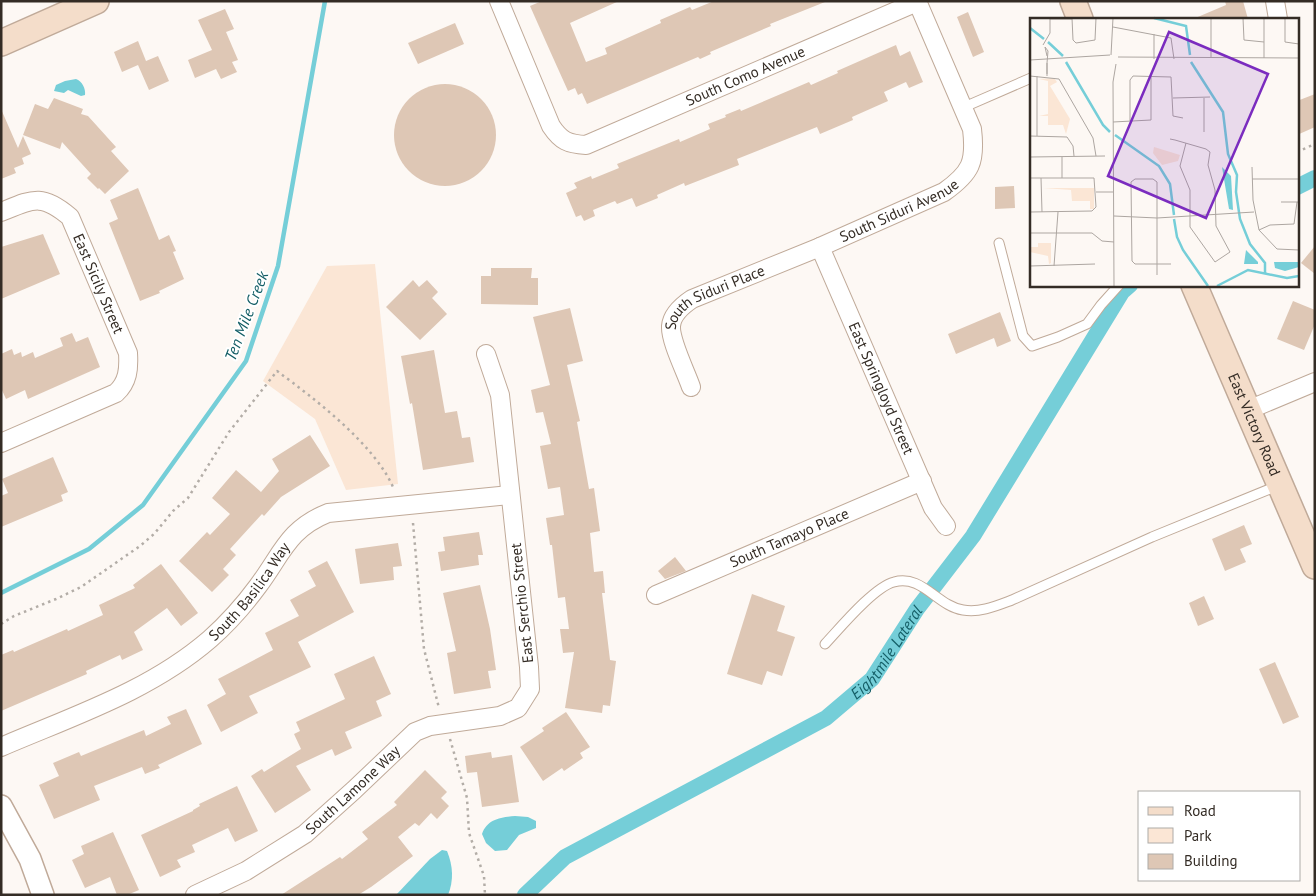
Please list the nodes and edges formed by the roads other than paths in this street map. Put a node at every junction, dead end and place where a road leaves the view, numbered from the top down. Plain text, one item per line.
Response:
1 (96, 1) edge
2 (499, 1) edge
3 (1073, 1) edge
4 (1275, 1) edge
5 (917, 2) edge
6 (1080, 18) edge
7 (1278, 18) edge
8 (1, 43) edge
9 (1030, 78) edge
10 (962, 108) junction
11 (1, 212) edge
12 (999, 243) dead end
13 (820, 247) junction
14 (1118, 286) edge
15 (1194, 286) edge
16 (486, 354) dead end
17 (1315, 382) edge
18 (691, 387) dead end
19 (1248, 410) junction
20 (1, 444) edge
21 (922, 481) junction
22 (1280, 484) junction
23 (510, 495) junction
24 (946, 526) dead end
25 (1315, 566) edge
26 (656, 595) dead end
27 (825, 644) dead end
28 (518, 708) joint
29 (1, 748) edge
30 (1, 806) edge
31 (43, 895) edge
32 (195, 895) edge

1 - 8 main road
2 - 5 street, South Como Avenue
3 - 6 main road
4 - 7 street
5 - 10 street
9 - 10 lane
10 - 13 street, South Siduri Avenue
11 - 20 street, East Sicily Street
12 - 14 lane
13 - 18 street, South Siduri Place
13 - 21 street, East Springloyd Street
15 - 19 main road, East Victory Road
16 - 23 street, East Serchio Street
17 - 19 street
19 - 22 main road, East Victory Road
21 - 24 street, East Springloyd Street
21 - 26 street, South Tamayo Place
22 - 25 main road, East Victory Road
22 - 27 lane
23 - 28 street, East Serchio Street
23 - 29 street, South Basilica Way
28 - 32 street, South Lamone Way
30 - 31 street

